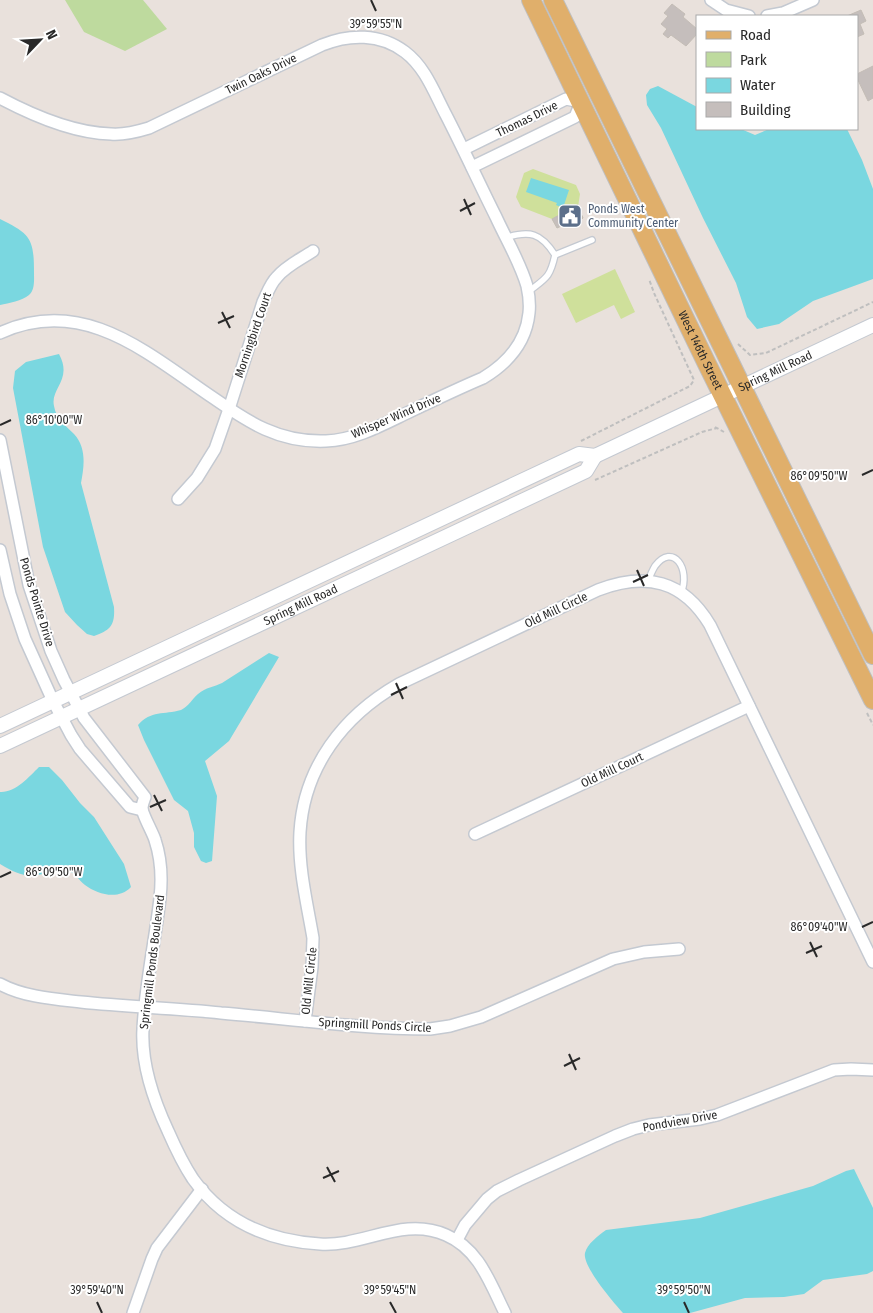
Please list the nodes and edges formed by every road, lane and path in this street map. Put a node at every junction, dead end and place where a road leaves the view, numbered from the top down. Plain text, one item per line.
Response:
1 (531, 0) edge
2 (553, 0) edge
3 (711, 0) edge
4 (813, 0) edge
5 (745, 15) edge
6 (772, 15) edge
7 (599, 93) junction
8 (0, 98) edge
9 (581, 102) junction
10 (468, 159) junction
11 (505, 238) junction
12 (592, 240) dead end
13 (313, 251) dead end
14 (555, 255) junction
15 (528, 292) junction
16 (873, 302) edge
17 (873, 325) edge
18 (0, 334) edge
19 (750, 354) dead end
20 (742, 387) junction
21 (723, 396) junction
22 (229, 409) junction
23 (0, 440) edge
24 (178, 500) dead end
25 (0, 550) edge
26 (648, 581) junction
27 (681, 593) junction
28 (873, 655) edge
29 (873, 700) edge
30 (75, 701) junction
31 (749, 706) junction
32 (57, 709) junction
33 (0, 726) edge
34 (0, 746) edge
35 (142, 810) junction
36 (475, 834) dead end
37 (679, 949) dead end
38 (873, 962) edge
39 (0, 984) edge
40 (145, 1007) junction
41 (305, 1021) junction
42 (873, 1070) edge
43 (202, 1189) junction
44 (457, 1240) junction
45 (134, 1313) edge
46 (505, 1313) edge

1 - 9 main road, West 146th Street
2 - 7 main road, West 146th Street
3 - 5 street
4 - 6 street
7 - 9 street
7 - 20 main road, West 146th Street
8 - 10 street, Twin Oaks Drive
9 - 10 street, Thomas Drive
9 - 10 street, Thomas Drive
9 - 21 main road, West 146th Street
10 - 11 street, Whisper Wind Drive
11 - 14 lane
11 - 15 street, Whisper Wind Drive
12 - 14 lane
13 - 22 street, Morningbird Court
14 - 15 lane
15 - 22 street, Whisper Wind Drive
16 - 19 path
17 - 20 street, Spring Mill Road
18 - 22 street, Whisper Wind Drive
20 - 21 street, Spring Mill Road
20 - 28 main road, West 146th Street
21 - 29 main road, West 146th Street
21 - 30 street, Spring Mill Road
22 - 24 street, Morningbird Court
23 - 30 street, Ponds Pointe Drive
25 - 32 street, Ponds Pointe Drive
26 - 27 street, Old Mill Circle
26 - 27 lane
26 - 41 street, Old Mill Circle
27 - 31 street, Old Mill Circle
30 - 32 street, Spring Mill Road
30 - 35 street, Springmill Ponds Boulevard
31 - 36 street, Old Mill Court
31 - 38 street, Old Mill Circle
32 - 33 street, Spring Mill Road
32 - 34 street, Spring Mill Road
32 - 35 street
35 - 40 street, Springmill Ponds Boulevard
37 - 41 street, Springmill Ponds Circle
39 - 40 street, Springmill Ponds Circle
40 - 41 street, Springmill Ponds Circle
40 - 43 street, Springmill Ponds Boulevard
42 - 44 street, Pondview Drive
43 - 44 street, Springmill Ponds Boulevard
43 - 45 street
44 - 46 street, Springmill Ponds Boulevard

